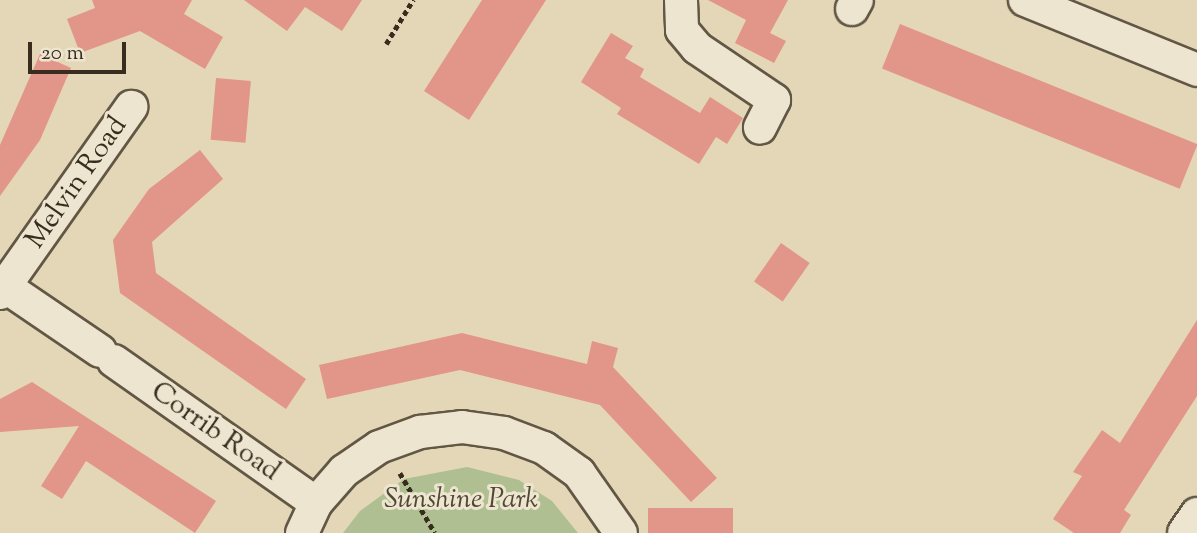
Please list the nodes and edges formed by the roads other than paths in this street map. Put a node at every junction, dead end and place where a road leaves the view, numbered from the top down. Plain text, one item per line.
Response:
1 (681, 0) edge
2 (1025, 0) edge
3 (1197, 70) edge
4 (131, 107) dead end
5 (760, 128) dead end
6 (2, 288) edge
7 (316, 503) junction
8 (1197, 514) edge
9 (302, 533) edge
10 (621, 533) edge
11 (1184, 533) edge

1 - 5 street
2 - 3 street
4 - 6 street, Melvin Road
6 - 7 street, Corrib Road
7 - 9 street
7 - 10 street
8 - 11 street

